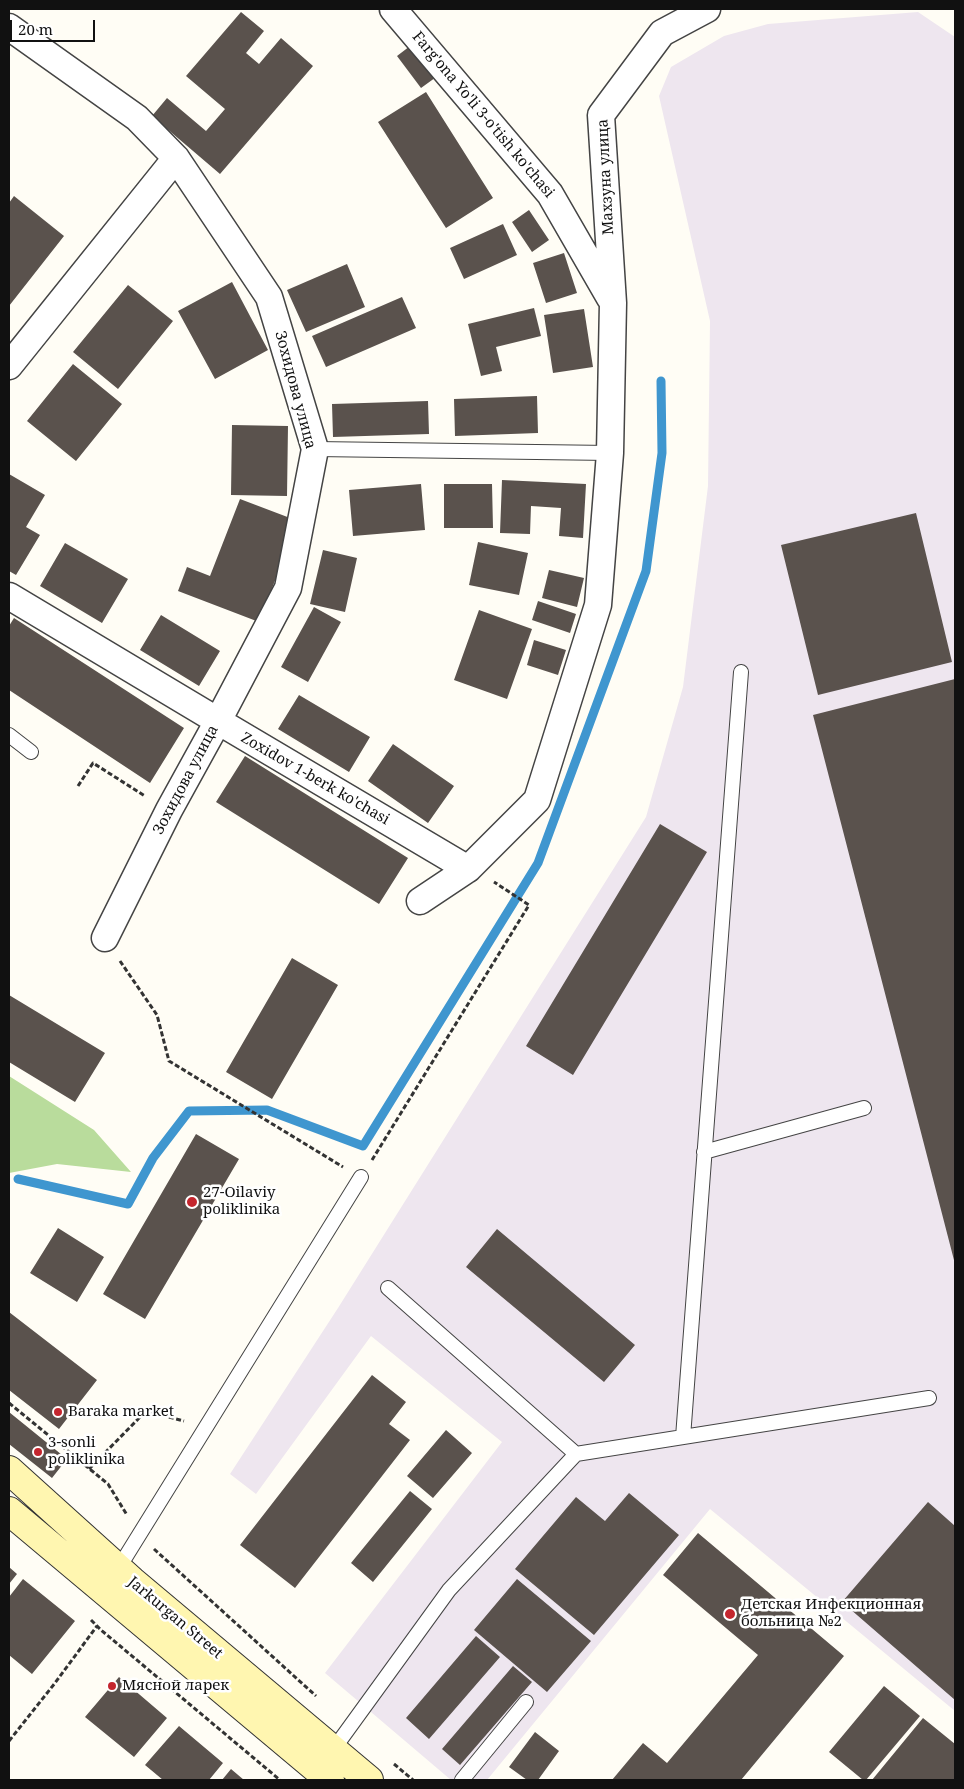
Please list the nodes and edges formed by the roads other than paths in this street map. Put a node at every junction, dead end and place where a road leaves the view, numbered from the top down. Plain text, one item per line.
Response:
1 (393, 9) edge
2 (707, 9) edge
3 (9, 27) edge
4 (176, 158) junction
5 (613, 303) junction
6 (9, 366) edge
7 (315, 449) junction
8 (610, 453) junction
9 (9, 596) edge
10 (740, 672) dead end
11 (218, 722) junction
12 (9, 735) edge
13 (31, 752) dead end
14 (468, 869) junction
15 (420, 901) dead end
16 (105, 938) road end
17 (864, 1108) dead end
18 (704, 1152) junction
19 (361, 1178) road end
20 (388, 1288) dead end
21 (930, 1398) dead end
22 (683, 1437) junction
23 (576, 1454) junction
24 (9, 1470) edge
25 (9, 1512) edge
26 (118, 1569) junction
27 (526, 1702) dead end
28 (333, 1750) junction
29 (330, 1780) edge
30 (369, 1780) edge
31 (462, 1780) edge

1 - 5 street, Farg'ona Yo'li 3-o'tish ko'chasi
2 - 5 street, Махзуна улица
3 - 4 street, Зохидова улица
4 - 6 street
4 - 7 street, Зохидова улица
5 - 8 street, Махзуна улица
7 - 8 lane
7 - 11 street, Зохидова улица
8 - 14 street, Махзуна улица
9 - 11 street, Zoxidov 1-berk ko'chasi
10 - 18 lane
11 - 14 street, Zoxidov 1-berk ko'chasi
11 - 16 street, Зохидова улица
12 - 13 lane
14 - 15 street, Махзуна улица
17 - 18 lane
18 - 22 lane
19 - 26 lane
20 - 23 lane
21 - 22 lane
22 - 23 lane
23 - 28 lane
24 - 26 main road, Jarkurgan Street
25 - 29 main road, Jarkurgan Street
26 - 28 main road, Jarkurgan Street
27 - 31 lane
28 - 30 main road, Jarkurgan Street

